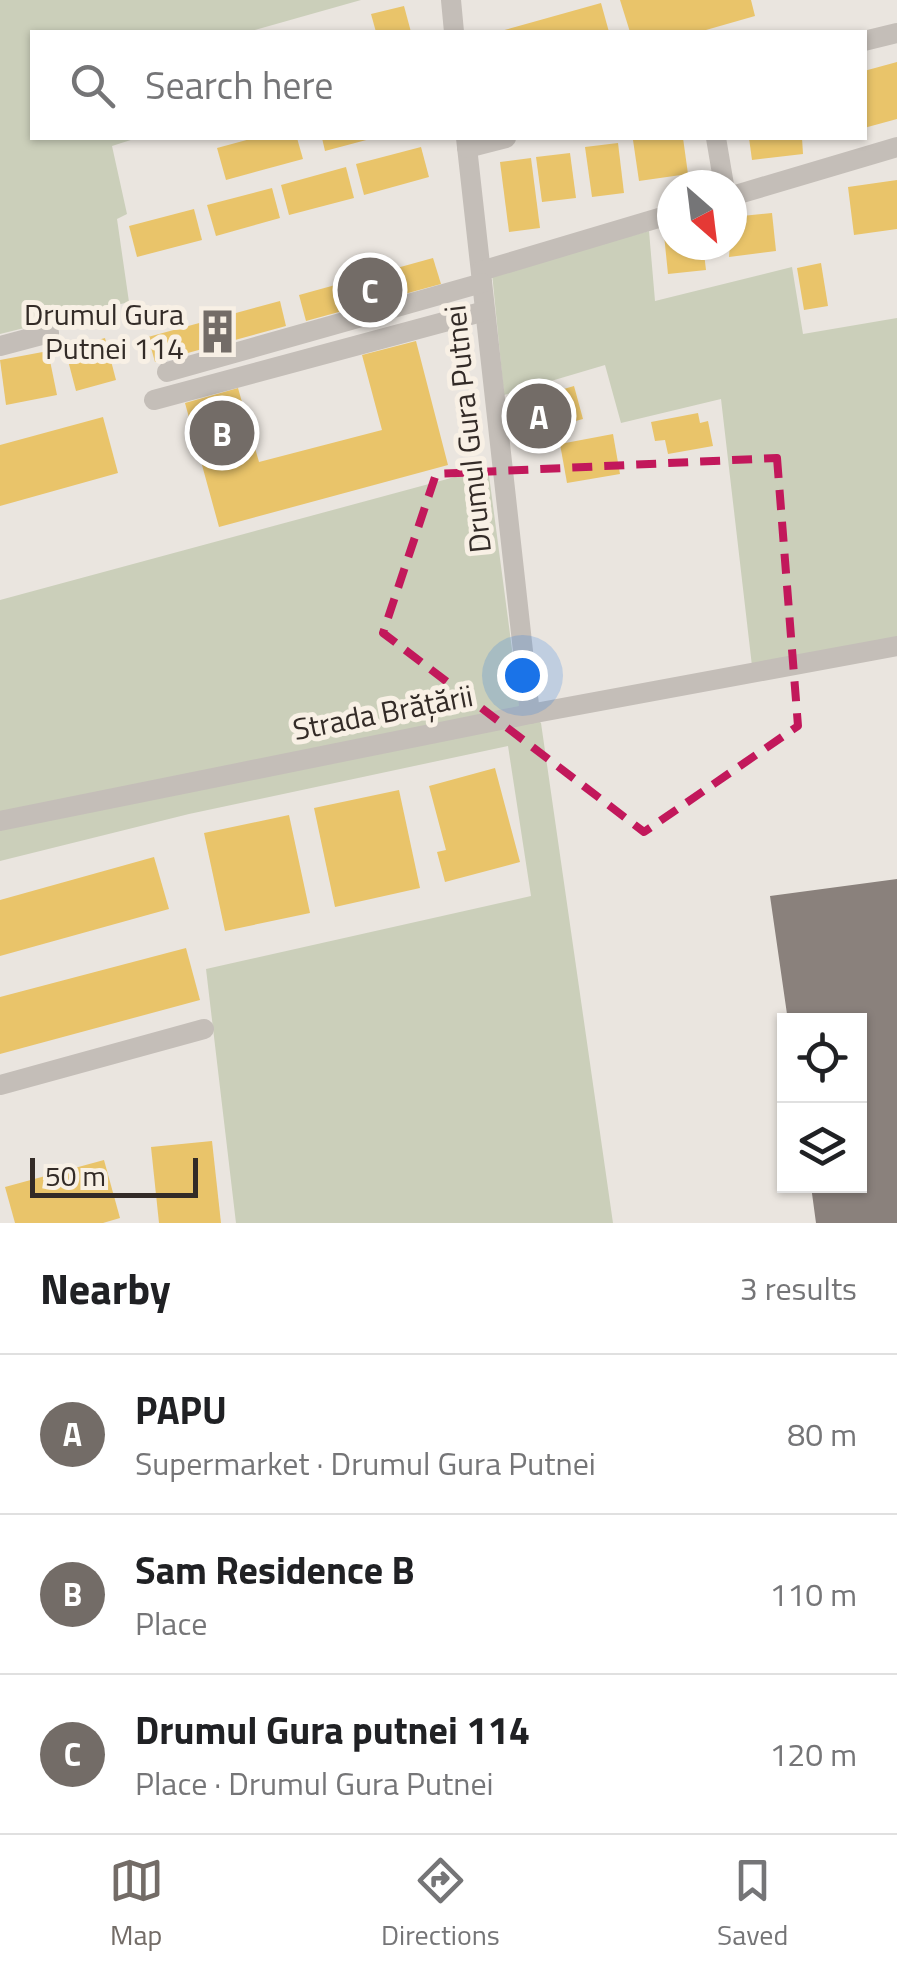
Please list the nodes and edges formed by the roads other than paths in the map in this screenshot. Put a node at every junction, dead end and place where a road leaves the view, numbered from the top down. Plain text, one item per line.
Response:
1 (450, 0) edge
2 (454, 30) edge
3 (897, 33) edge
4 (867, 41) edge
5 (716, 140) edge
6 (466, 143) edge
7 (897, 148) edge
8 (721, 170) edge
9 (747, 192) edge
10 (657, 219) edge
11 (482, 277) junction
12 (485, 311) junction
13 (48, 333) dead end
14 (0, 346) edge
15 (167, 372) dead end
16 (154, 400) dead end
17 (897, 646) edge
18 (530, 714) junction
19 (0, 821) edge
20 (204, 1029) dead end
21 (0, 1085) edge

1 - 2 street
3 - 4 street
5 - 8 street
6 - 11 street, Drumul Gura Putnei
7 - 9 street
10 - 11 street
11 - 12 street, Drumul Gura Putnei
11 - 15 street
12 - 16 street
12 - 18 street, Drumul Gura Putnei
13 - 14 street
17 - 18 street, Strada Brățării
18 - 19 street, Strada Brățării
20 - 21 street

